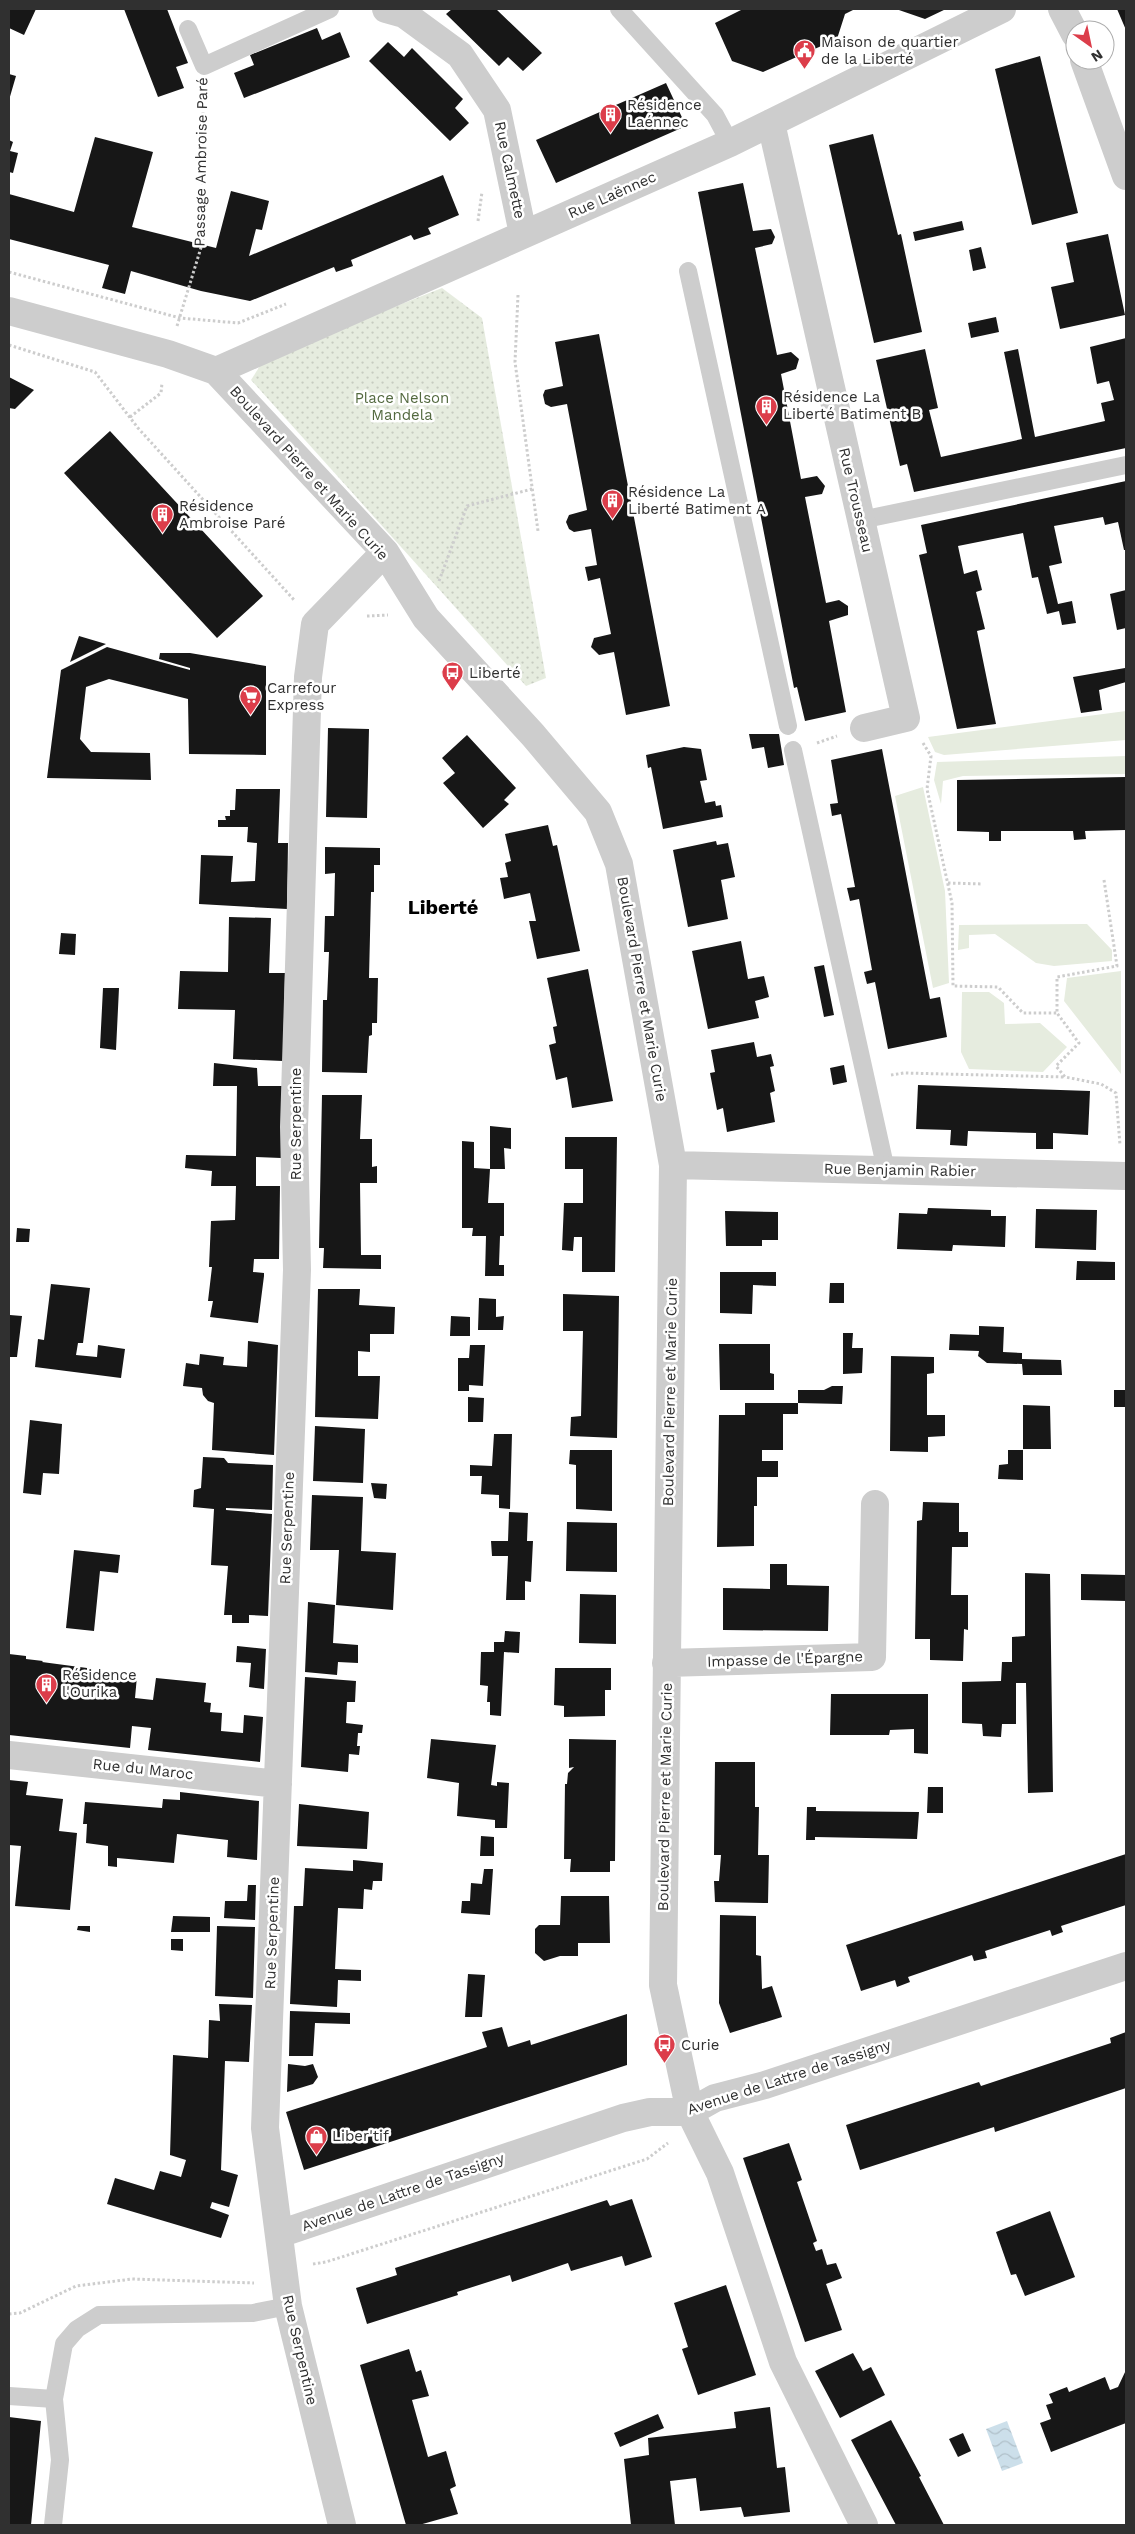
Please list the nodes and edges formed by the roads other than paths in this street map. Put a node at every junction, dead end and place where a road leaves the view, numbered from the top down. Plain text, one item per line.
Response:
1 (330, 9) edge
2 (619, 9) edge
3 (1002, 9) edge
4 (396, 10) edge
5 (188, 30) dead end
6 (1088, 70) edge
7 (771, 123) junction
8 (730, 142) junction
9 (1126, 176) edge
10 (523, 234) junction
11 (688, 271) dead end
12 (9, 311) edge
13 (216, 371) junction
14 (1126, 465) edge
15 (861, 520) junction
16 (385, 552) junction
17 (788, 726) dead end
18 (864, 728) road end
19 (794, 750) road end
20 (673, 1165) junction
21 (886, 1170) junction
22 (1124, 1176) edge
23 (875, 1504) dead end
24 (666, 1663) junction
25 (9, 1755) edge
26 (278, 1784) junction
27 (1126, 1966) edge
28 (690, 2112) junction
29 (279, 2234) junction
30 (288, 2306) junction
31 (9, 2396) edge
32 (54, 2399) junction
33 (53, 2525) edge
34 (342, 2525) edge
35 (864, 2525) edge

1 - 5 lane
2 - 8 lane
3 - 7 street, Rue Laënnec
4 - 10 street, Rue Calmette
6 - 9 street
7 - 8 street, Rue Laënnec
7 - 15 street, Rue Trousseau
8 - 10 street, Rue Laënnec
10 - 13 street, Rue Laënnec
11 - 17 lane
12 - 13 street
13 - 16 street, Boulevard Pierre et Marie Curie
14 - 15 lane
15 - 18 street, Rue Trousseau
16 - 20 street, Boulevard Pierre et Marie Curie
16 - 26 street, Rue Serpentine
19 - 21 lane
20 - 21 street, Rue Benjamin Rabier
20 - 24 street, Boulevard Pierre et Marie Curie
21 - 22 street, Rue Benjamin Rabier
23 - 24 street, Impasse de l'Épargne
24 - 28 street, Boulevard Pierre et Marie Curie
25 - 26 street, Rue du Maroc
26 - 29 street, Rue Serpentine
27 - 28 street, Avenue de Lattre de Tassigny
28 - 29 street, Avenue de Lattre de Tassigny
28 - 35 street, Boulevard Pierre et Marie Curie
29 - 30 street, Rue Serpentine
30 - 32 lane
30 - 34 street, Rue Serpentine
31 - 32 lane
32 - 33 lane

